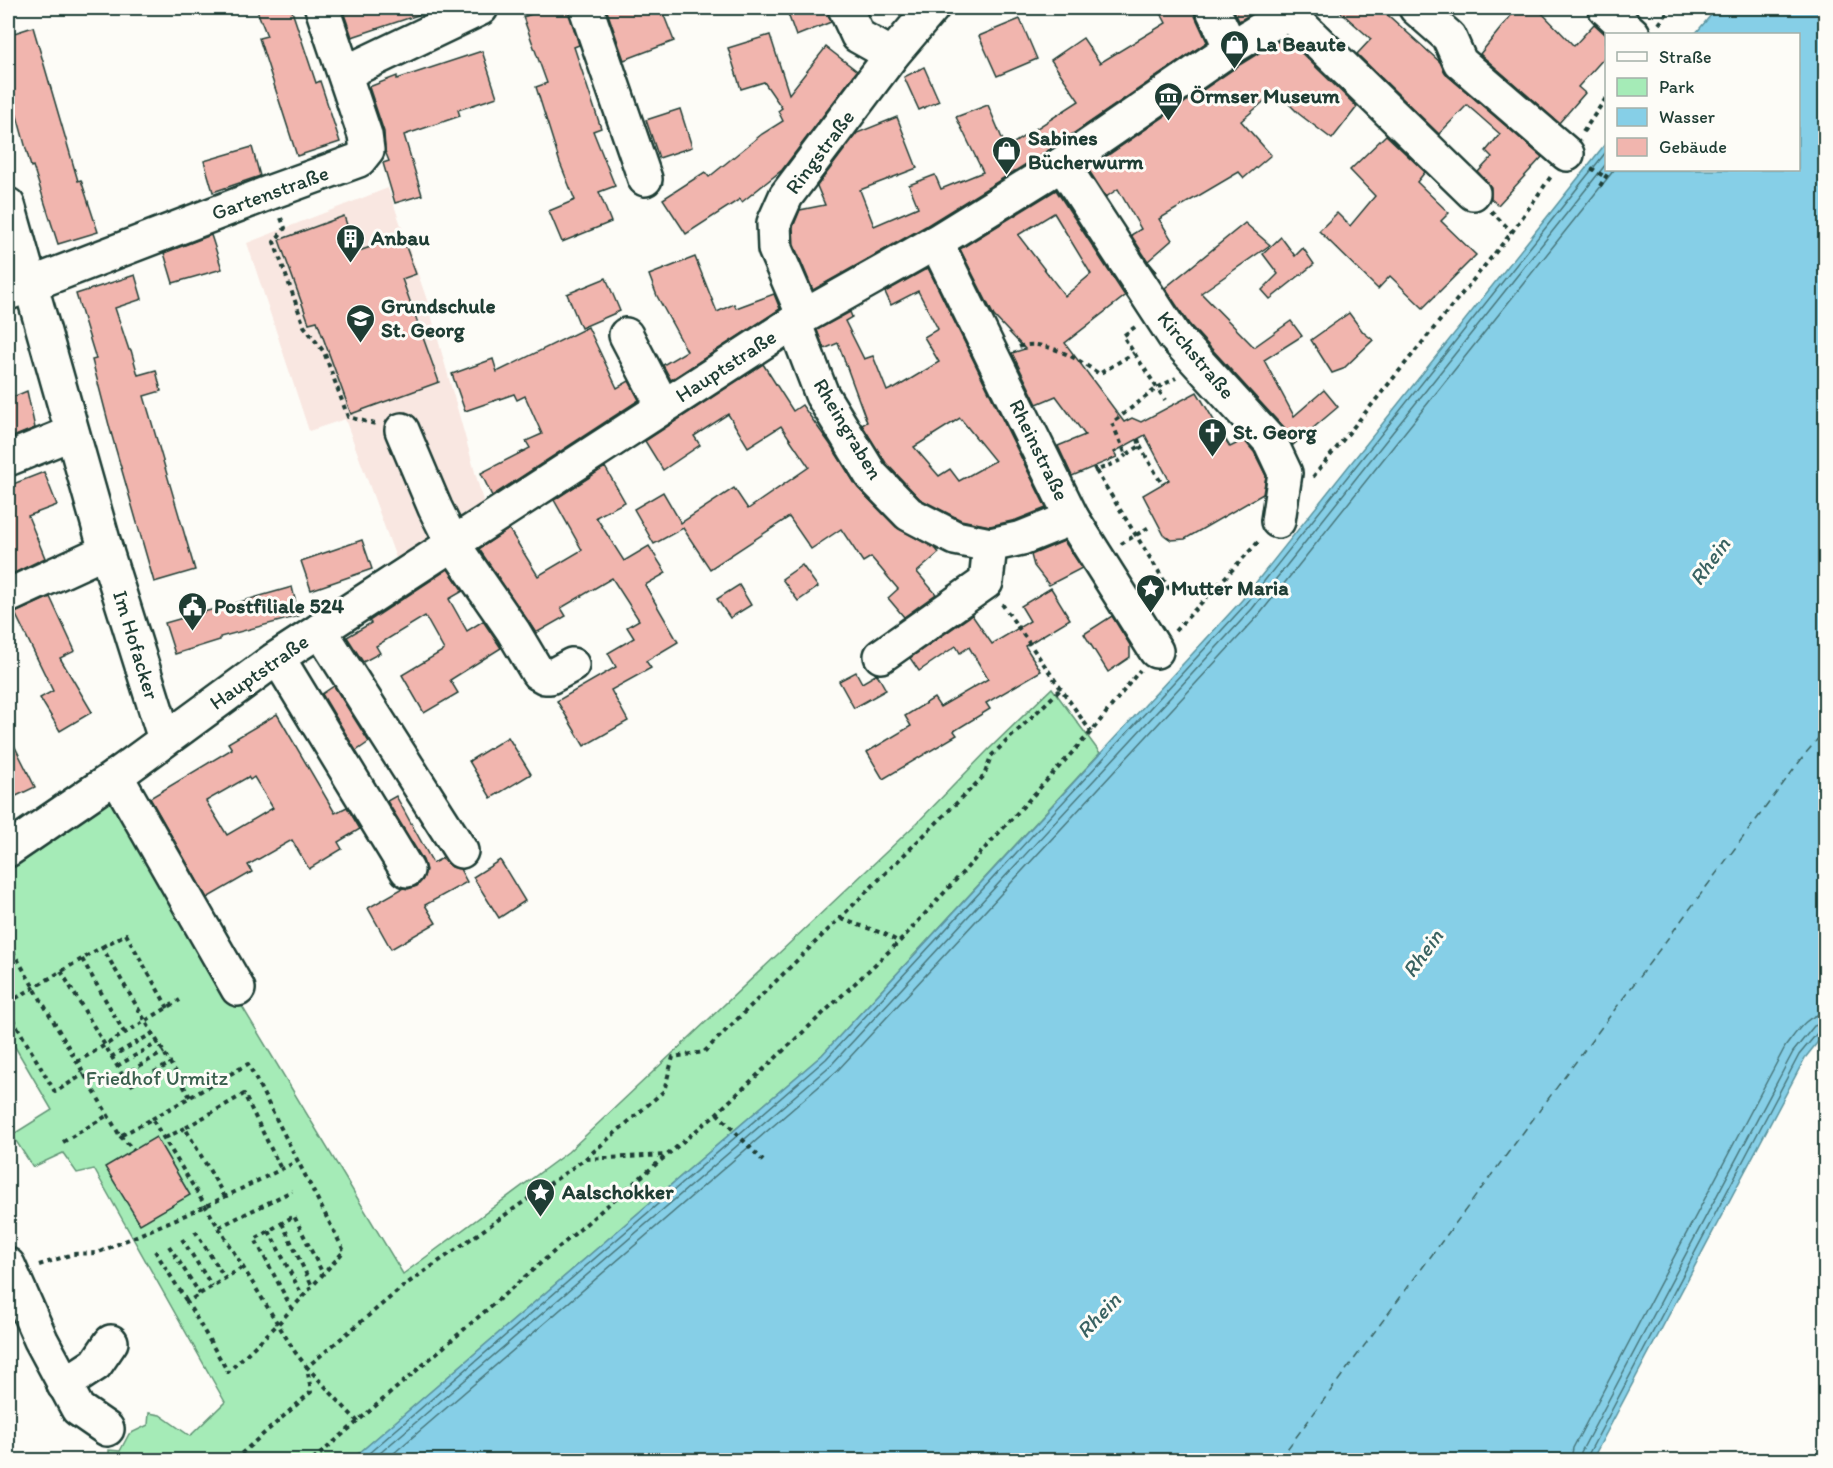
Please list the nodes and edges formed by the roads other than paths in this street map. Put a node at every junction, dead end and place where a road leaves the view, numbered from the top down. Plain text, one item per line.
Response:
1 (322, 8) edge
2 (481, 8) edge
3 (586, 8) edge
4 (845, 8) edge
5 (932, 8) edge
6 (1212, 8) edge
7 (1416, 8) edge
8 (1605, 8) edge
9 (1292, 10) edge
10 (1646, 30) edge
11 (1231, 48) junction
12 (892, 55) junction
13 (345, 74) junction
14 (1567, 154) road end
15 (1062, 164) junction
16 (645, 179) dead end
17 (1473, 193) dead end
18 (8, 205) edge
19 (936, 242) junction
20 (19, 289) edge
21 (799, 319) junction
22 (626, 335) dead end
23 (663, 406) junction
24 (402, 430) road end
25 (72, 433) junction
26 (8, 459) edge
27 (1072, 518) junction
28 (1278, 521) road end
29 (453, 543) junction
30 (990, 545) junction
31 (106, 551) junction
32 (8, 596) edge
33 (320, 630) junction
34 (1156, 651) road end
35 (881, 656) dead end
36 (278, 658) junction
37 (572, 665) dead end
38 (165, 739) junction
39 (116, 776) junction
40 (8, 850) edge
41 (461, 851) dead end
42 (407, 870) dead end
43 (238, 989) dead end
44 (9, 1269) edge
45 (111, 1342) dead end
46 (64, 1385) junction
47 (107, 1429) dead end

1 - 13 street, Gartenstraße
2 - 13 street
3 - 16 street
4 - 12 street
5 - 12 street, Ringstraße
6 - 11 street
7 - 14 street
8 - 10 street
9 - 11 street, Hauptstraße
9 - 17 street
11 - 15 street, Hauptstraße
12 - 21 street, Ringstraße
13 - 20 street, Gartenstraße
15 - 19 street, Hauptstraße
15 - 28 street, Kirchstraße
18 - 20 street, Im Hofacker
19 - 21 street, Hauptstraße
19 - 27 street, Rheinstraße
20 - 25 street, Im Hofacker
21 - 23 street, Hauptstraße
21 - 30 street, Rheingraben
22 - 23 street
23 - 29 street, Hauptstraße
24 - 29 street
25 - 26 street
25 - 31 street, Im Hofacker
27 - 30 street, Rheingraben
27 - 34 street, Rheinstraße
29 - 33 street, Hauptstraße
29 - 37 street
30 - 35 street
31 - 32 street
31 - 38 street, Im Hofacker
33 - 36 street, Hauptstraße
33 - 41 street
36 - 38 street, Hauptstraße
36 - 42 street
38 - 39 street, Hauptstraße
39 - 40 street, Hauptstraße
39 - 43 street
44 - 46 street
45 - 46 street
46 - 47 street

